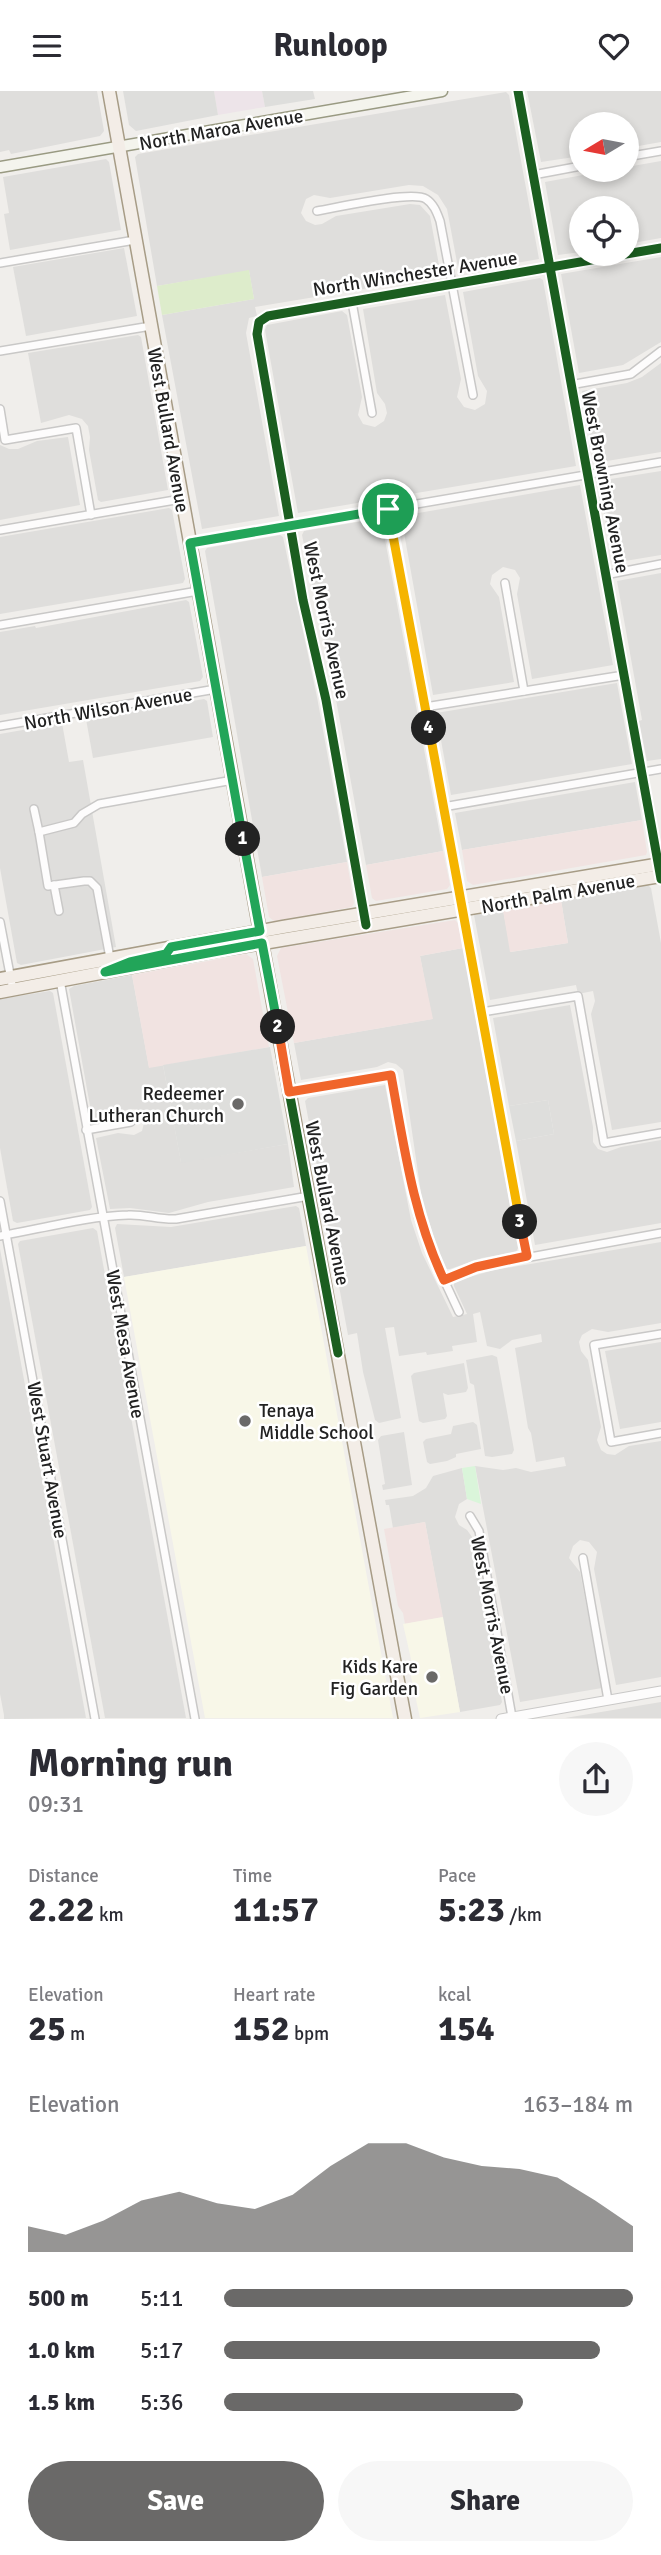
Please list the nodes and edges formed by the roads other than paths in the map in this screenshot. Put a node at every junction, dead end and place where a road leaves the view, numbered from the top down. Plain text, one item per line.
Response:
1 (109, 91) edge
2 (442, 91) edge
3 (518, 91) edge
4 (118, 146) junction
5 (661, 151) edge
6 (639, 155) edge
7 (0, 167) edge
8 (569, 168) edge
9 (533, 175) junction
10 (317, 211) dead end
11 (135, 240) junction
12 (661, 248) edge
13 (0, 263) edge
14 (549, 269) junction
15 (452, 285) junction
16 (352, 302) junction
17 (259, 322) joint
18 (151, 326) junction
19 (0, 351) edge
20 (661, 351) edge
21 (570, 385) junction
22 (473, 395) dead end
23 (0, 409) edge
24 (372, 414) dead end
25 (661, 463) edge
26 (587, 475) junction
27 (181, 499) junction
28 (388, 509) junction
29 (91, 515) junction
30 (290, 526) junction
31 (0, 530) edge
32 (190, 543) junction
33 (661, 563) edge
34 (605, 575) junction
35 (505, 583) dead end
36 (198, 591) junction
37 (0, 625) edge
38 (624, 674) junction
39 (216, 689) junction
40 (524, 691) junction
41 (425, 707) junction
42 (0, 726) edge
43 (661, 769) edge
44 (643, 772) junction
45 (233, 780) junction
46 (443, 807) junction
47 (34, 809) dead end
48 (39, 832) junction
49 (660, 872) edge
50 (54, 885) junction
51 (461, 903) junction
52 (59, 911) dead end
53 (365, 919) junction
54 (0, 922) edge
55 (261, 937) junction
56 (171, 947) junction
57 (110, 958) junction
58 (105, 972) junction
59 (59, 975) junction
60 (6, 985) edge
61 (482, 1012) junction
62 (289, 1092) junction
63 (131, 1122) dead end
64 (86, 1130) junction
65 (661, 1133) edge
66 (309, 1196) junction
67 (0, 1201) edge
68 (103, 1218) junction
69 (661, 1233) edge
70 (3, 1235) edge
71 (527, 1256) junction
72 (444, 1280) junction
73 (459, 1312) dead end
74 (661, 1334) edge
75 (661, 1433) edge
76 (470, 1515) dead end
77 (583, 1558) dead end
78 (661, 1691) edge
79 (608, 1700) junction
80 (544, 1715) edge
81 (512, 1717) junction
82 (95, 1719) edge
83 (195, 1719) edge
84 (405, 1719) edge
85 (501, 1719) edge

1 - 4 main road, West Bullard Avenue
2 - 4 main road, North Maroa Avenue
3 - 9 street, West Browning Avenue
4 - 7 main road, North Maroa Avenue
4 - 11 main road, West Bullard Avenue
5 - 6 street
8 - 9 street
9 - 14 street, West Browning Avenue
10 - 15 street
11 - 13 street
11 - 18 main road, West Bullard Avenue
12 - 14 street, North Winchester Avenue
14 - 15 street, North Winchester Avenue
14 - 21 street, West Browning Avenue
15 - 16 street, North Winchester Avenue
15 - 22 street
16 - 17 street, North Winchester Avenue
16 - 24 street
17 - 30 street, West Morris Avenue
18 - 19 street
18 - 27 main road, West Bullard Avenue
20 - 21 street
21 - 26 street, West Browning Avenue
23 - 29 street
25 - 26 street
26 - 28 street
26 - 34 street, West Browning Avenue
27 - 29 street
27 - 32 main road, West Bullard Avenue
28 - 30 street
28 - 41 street
29 - 31 street
30 - 32 street
30 - 53 street, West Morris Avenue
32 - 36 main road, West Bullard Avenue
33 - 34 street
34 - 38 street, West Browning Avenue
35 - 40 street
36 - 37 street
36 - 39 main road, West Bullard Avenue
38 - 40 street
38 - 44 street, West Browning Avenue
39 - 42 street, North Wilson Avenue
39 - 45 main road, West Bullard Avenue
40 - 41 street
41 - 46 street
43 - 44 street
44 - 46 street
44 - 49 street, West Browning Avenue
45 - 48 street
45 - 55 main road, West Bullard Avenue
46 - 51 street
47 - 48 street
48 - 50 street
49 - 51 main road, North Palm Avenue
50 - 52 street
50 - 57 street
51 - 53 main road, North Palm Avenue
51 - 61 street
53 - 55 main road, North Palm Avenue
54 - 60 street
55 - 56 main road, North Palm Avenue
55 - 58 main road, North Palm Avenue
55 - 62 main road, West Bullard Avenue
56 - 57 main road, North Palm Avenue
56 - 58 main road
57 - 59 main road, North Palm Avenue
58 - 59 main road, North Palm Avenue
59 - 60 main road, North Palm Avenue
59 - 64 street, West Mesa Avenue
61 - 65 street
61 - 71 street
62 - 66 main road, West Bullard Avenue
62 - 72 street
63 - 64 street
64 - 68 street, West Mesa Avenue
66 - 68 street
66 - 84 main road, West Bullard Avenue
67 - 70 street, West Stuart Avenue
68 - 70 street
68 - 83 street, West Mesa Avenue
69 - 71 street
70 - 82 street, West Stuart Avenue
71 - 72 street
72 - 73 street
74 - 75 street
76 - 81 street, West Morris Avenue
77 - 79 street
78 - 79 street
79 - 80 street
80 - 81 street
81 - 85 street

